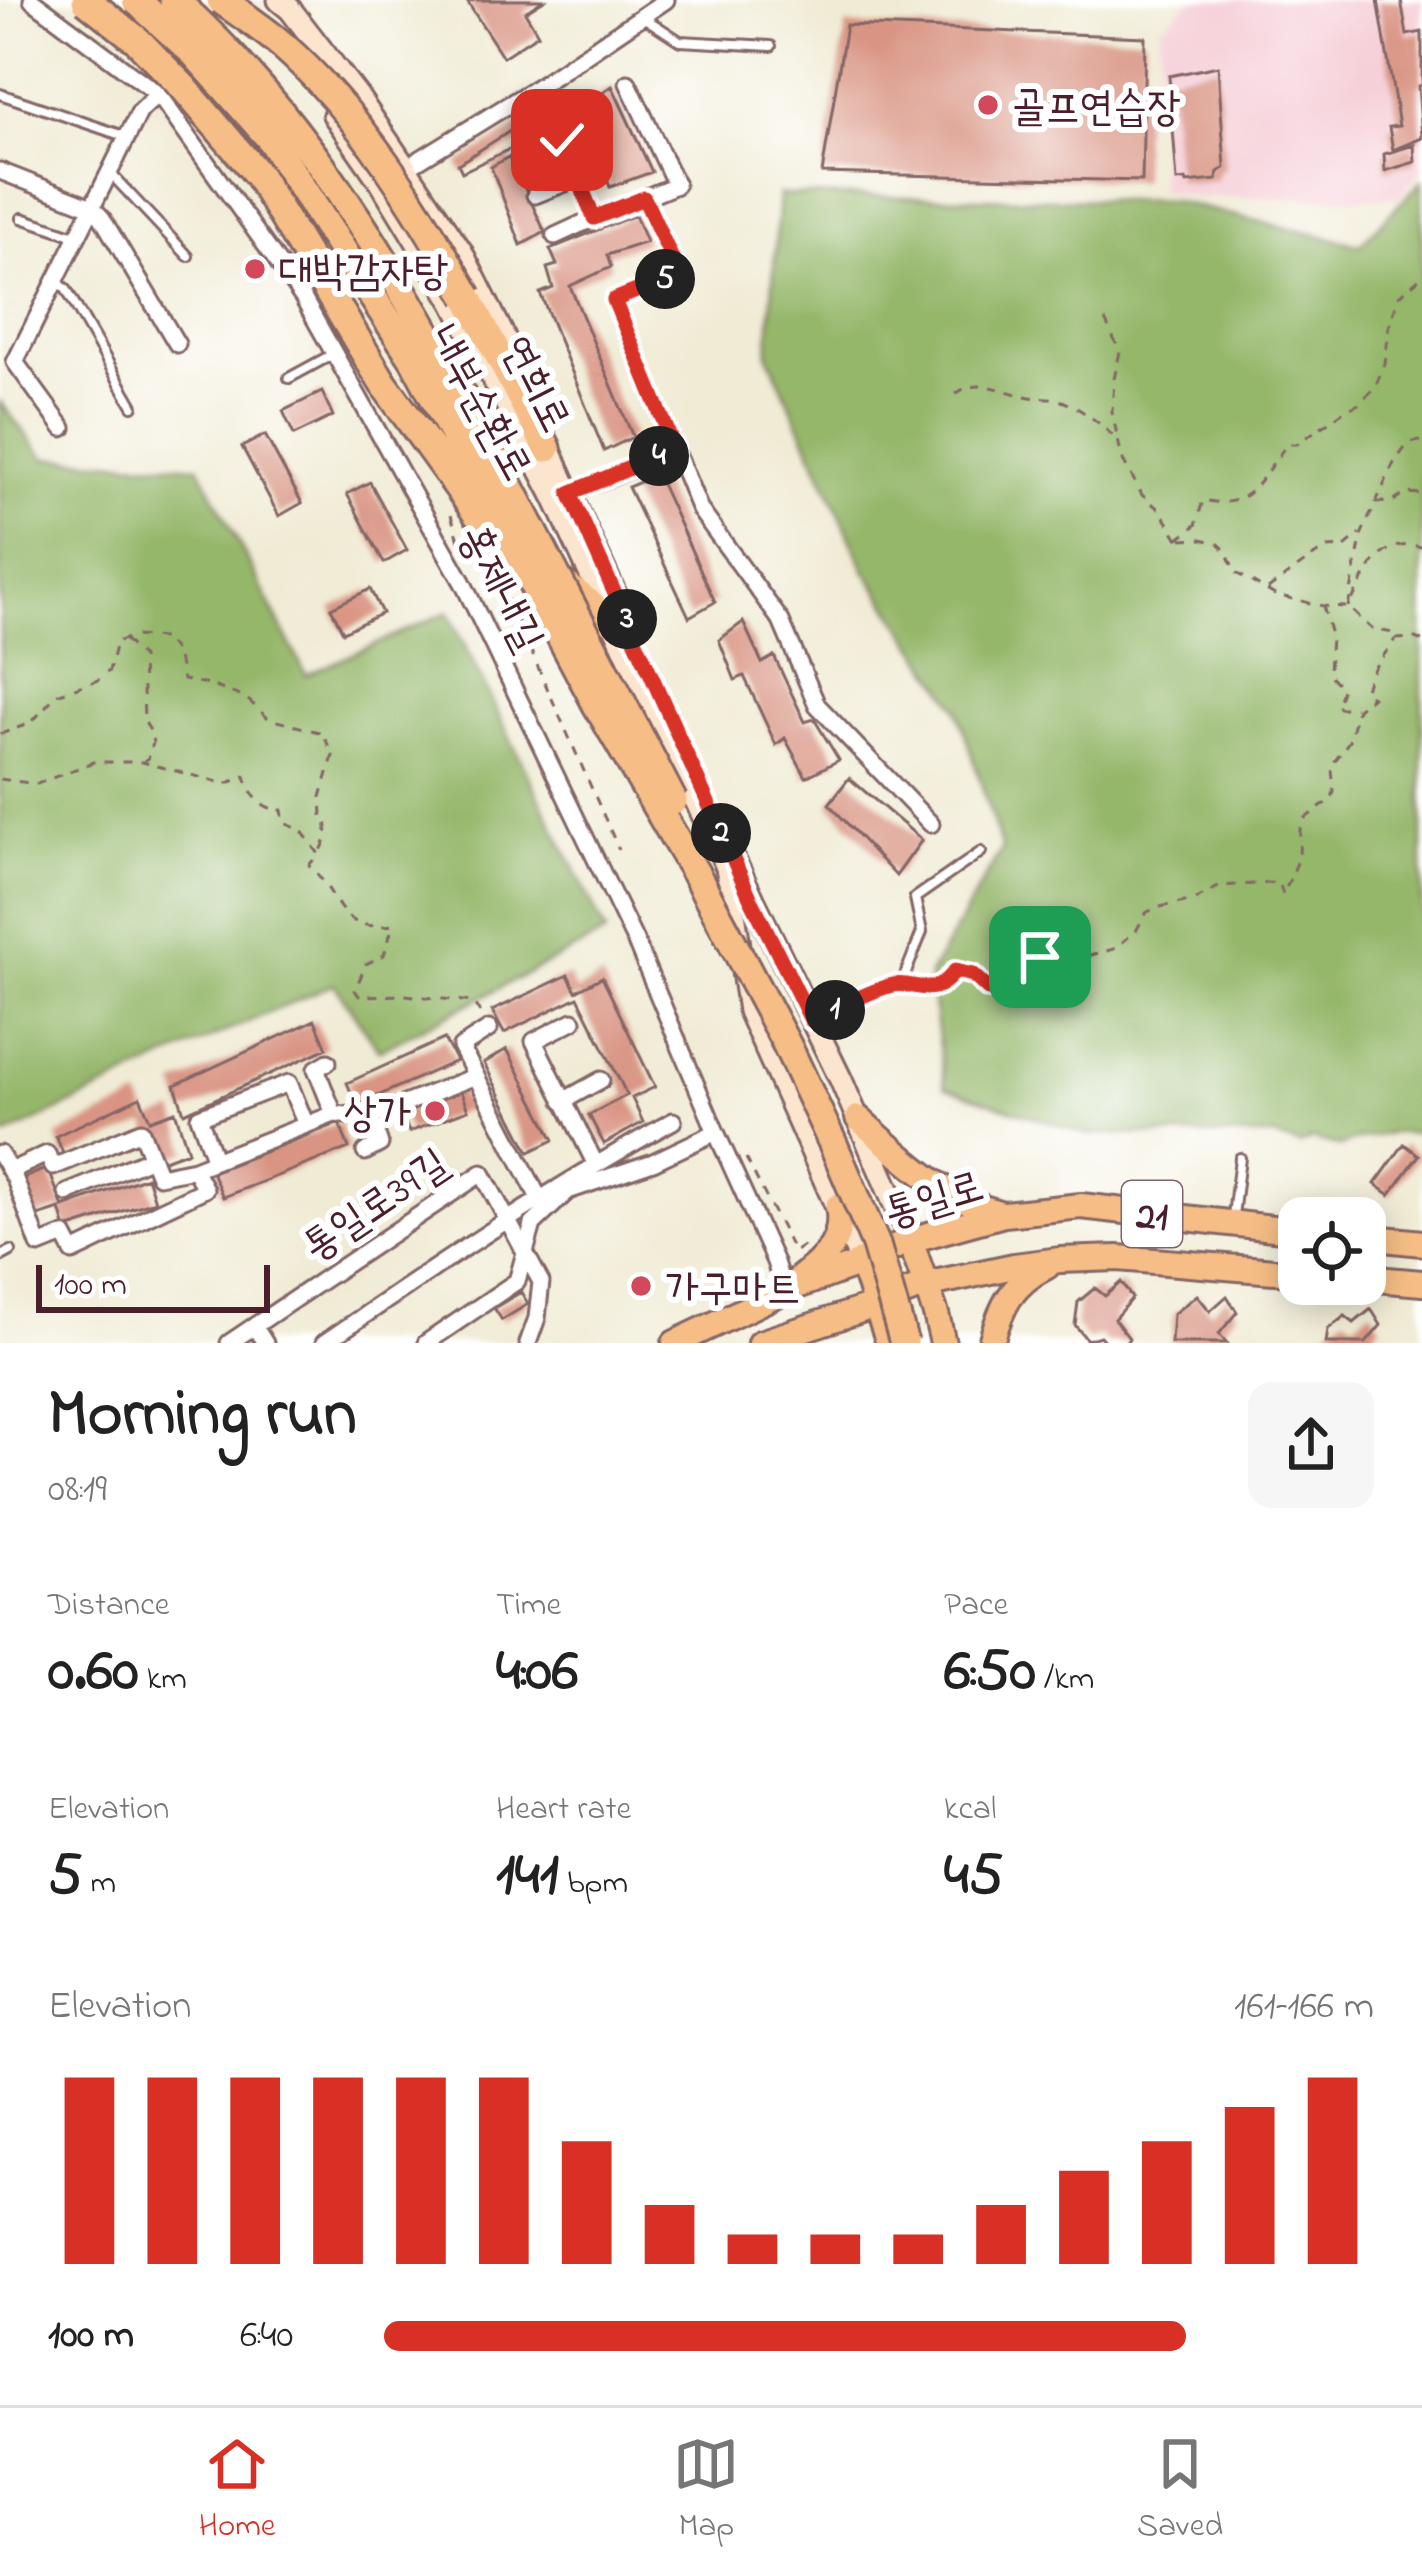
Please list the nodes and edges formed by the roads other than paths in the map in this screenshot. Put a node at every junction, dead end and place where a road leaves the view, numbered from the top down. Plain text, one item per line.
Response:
1 (32, 0) edge
2 (86, 0) edge
3 (136, 0) edge
4 (173, 0) edge
5 (221, 0) edge
6 (246, 0) edge
7 (666, 0) edge
8 (285, 4) edge
9 (643, 17) junction
10 (771, 46) dead end
11 (628, 83) dead end
12 (539, 86) junction
13 (0, 94) edge
14 (158, 94) junction
15 (127, 137) junction
16 (562, 140) junction
17 (519, 160) dead end
18 (406, 168) junction
19 (0, 172) edge
20 (110, 172) junction
21 (578, 178) junction
22 (382, 184) junction
23 (535, 195) dead end
24 (644, 198) junction
25 (92, 207) junction
26 (601, 215) junction
27 (22, 218) dead end
28 (554, 236) dead end
29 (78, 237) junction
30 (188, 256) dead end
31 (56, 281) junction
32 (177, 344) dead end
33 (335, 353) junction
34 (289, 378) dead end
35 (133, 406) dead end
36 (63, 428) dead end
37 (547, 448) junction
38 (675, 449) junction
39 (562, 495) junction
40 (612, 621) junction
41 (931, 824) dead end
42 (982, 851) dead end
43 (811, 1020) junction
44 (573, 1021) dead end
45 (489, 1029) road end
46 (328, 1062) dead end
47 (476, 1076) junction
48 (602, 1080) dead end
49 (563, 1101) junction
50 (334, 1114) junction
51 (371, 1117) junction
52 (858, 1118) junction
53 (673, 1120) dead end
54 (306, 1125) junction
55 (716, 1132) junction
56 (365, 1152) dead end
57 (152, 1158) junction
58 (1240, 1158) dead end
59 (215, 1161) junction
60 (3, 1162) edge
61 (595, 1163) junction
62 (194, 1169) junction
63 (67, 1192) dead end
64 (838, 1206) junction
65 (534, 1211) junction
66 (1004, 1214) junction
67 (508, 1221) junction
68 (1232, 1224) junction
69 (1278, 1229) edge
70 (1386, 1239) edge
71 (910, 1240) junction
72 (1422, 1243) edge
73 (11, 1251) dead end
74 (525, 1255) junction
75 (0, 1257) edge
76 (1060, 1260) junction
77 (861, 1261) junction
78 (1278, 1271) edge
79 (1386, 1280) edge
80 (1422, 1283) edge
81 (925, 1285) junction
82 (784, 1291) junction
83 (877, 1304) junction
84 (254, 1326) junction
85 (526, 1342) edge
86 (229, 1343) edge
87 (265, 1343) edge
88 (324, 1343) edge
89 (426, 1343) edge
90 (675, 1343) edge
91 (760, 1343) edge
92 (889, 1343) edge
93 (904, 1343) edge
94 (922, 1343) edge
95 (943, 1343) edge
96 (991, 1343) edge

1 - 14 street, 홍제내길
2 - 40 highway, bridge
3 - 93 highway, 내부순환로, bridge
4 - 94 highway, 내부순환로, bridge
5 - 37 highway, bridge
6 - 22 main road, 연희로
7 - 9 street
8 - 18 main road, 연희로
9 - 10 lane
9 - 12 street
11 - 24 street
12 - 16 lane
12 - 18 street
13 - 15 lane
14 - 15 street
14 - 33 street, 홍제내길
15 - 20 street
16 - 17 street
16 - 21 lane
18 - 22 street
18 - 37 main road, 연희로
19 - 25 street
20 - 25 street
20 - 30 lane
21 - 23 street
21 - 26 lane
22 - 39 main road, 연희로
24 - 26 street
24 - 38 street
25 - 29 street
25 - 32 street
26 - 28 street
27 - 29 lane
29 - 31 street
31 - 35 lane
31 - 36 street
33 - 34 lane
33 - 55 street, 홍제내길
37 - 39 main road, 연희로
38 - 39 street
38 - 41 street
39 - 40 main road, 연희로
39 - 43 main road
40 - 64 main road, 연희로
42 - 43 lane
43 - 52 main road
44 - 49 street
45 - 47 street
46 - 50 street
47 - 51 street
47 - 65 street
48 - 49 street
49 - 61 street
50 - 51 street
50 - 54 street
51 - 56 street
52 - 66 main road
52 - 71 main road
53 - 61 street
54 - 59 street
54 - 59 street
55 - 65 street
55 - 82 street, 홍제내길
57 - 60 street
57 - 62 street
57 - 63 street
58 - 68 lane
59 - 62 street
60 - 62 street
61 - 65 street
64 - 77 main road, 연희로
64 - 82 main road
65 - 67 street
65 - 74 street
66 - 68 main road, 통일로 / 21
66 - 71 main road, 통일로 / 21
67 - 74 street, 통일로39길
67 - 84 street, 통일로39길
67 - 88 street
68 - 69 main road, 통일로 / 21
70 - 72 main road
71 - 77 main road, 통일로
71 - 81 main road
73 - 75 lane
74 - 85 street
74 - 89 street
76 - 78 main road, 통일로 / 21
76 - 81 main road, 통일로 / 21
76 - 96 main road
77 - 82 main road, 통일로
77 - 83 main road, 연희로
79 - 80 main road
81 - 83 main road, 통일로 / 21
81 - 95 main road
82 - 90 main road, 통일로
83 - 91 main road, 통일로 / 21
83 - 92 main road, 연희로
84 - 86 street, 통일로39길
84 - 87 street

